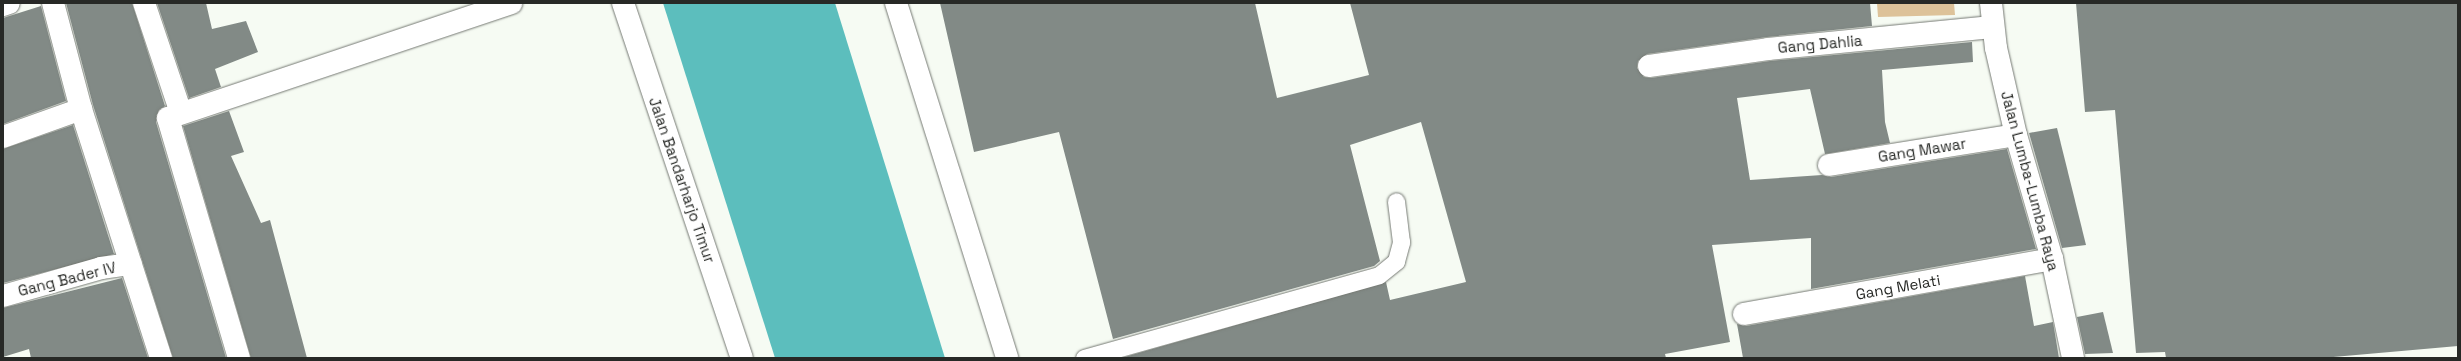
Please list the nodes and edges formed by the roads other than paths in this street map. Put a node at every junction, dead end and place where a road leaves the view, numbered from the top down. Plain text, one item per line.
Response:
1 (9, 3) edge
2 (53, 3) edge
3 (144, 3) edge
4 (511, 3) edge
5 (623, 3) edge
6 (896, 3) edge
7 (1991, 3) edge
8 (3, 5) edge
9 (1992, 27) junction
10 (1649, 66) dead end
11 (81, 108) junction
12 (181, 113) junction
13 (2016, 135) junction
14 (3, 137) edge
15 (1829, 165) dead end
16 (1396, 201) dead end
17 (2052, 259) junction
18 (131, 264) junction
19 (3, 296) edge
20 (1744, 314) dead end
21 (161, 358) edge
22 (239, 358) edge
23 (742, 358) edge
24 (1007, 358) edge
25 (1084, 358) edge
26 (2072, 358) edge

1 - 8 street
2 - 11 street
3 - 12 street
4 - 12 street
5 - 23 street, Jalan Bandarharjo Timur
6 - 24 street
7 - 9 street, Jalan Lumba-Lumba Raya
9 - 10 street, Gang Dahlia
9 - 13 street, Jalan Lumba-Lumba Raya
11 - 14 street
11 - 18 street
12 - 22 street
13 - 15 street, Gang Mawar
13 - 17 street, Jalan Lumba-Lumba Raya
16 - 25 lane
17 - 20 street, Gang Melati
17 - 26 street, Jalan Lumba-Lumba Raya
18 - 19 street, Gang Bader IV
18 - 21 street

